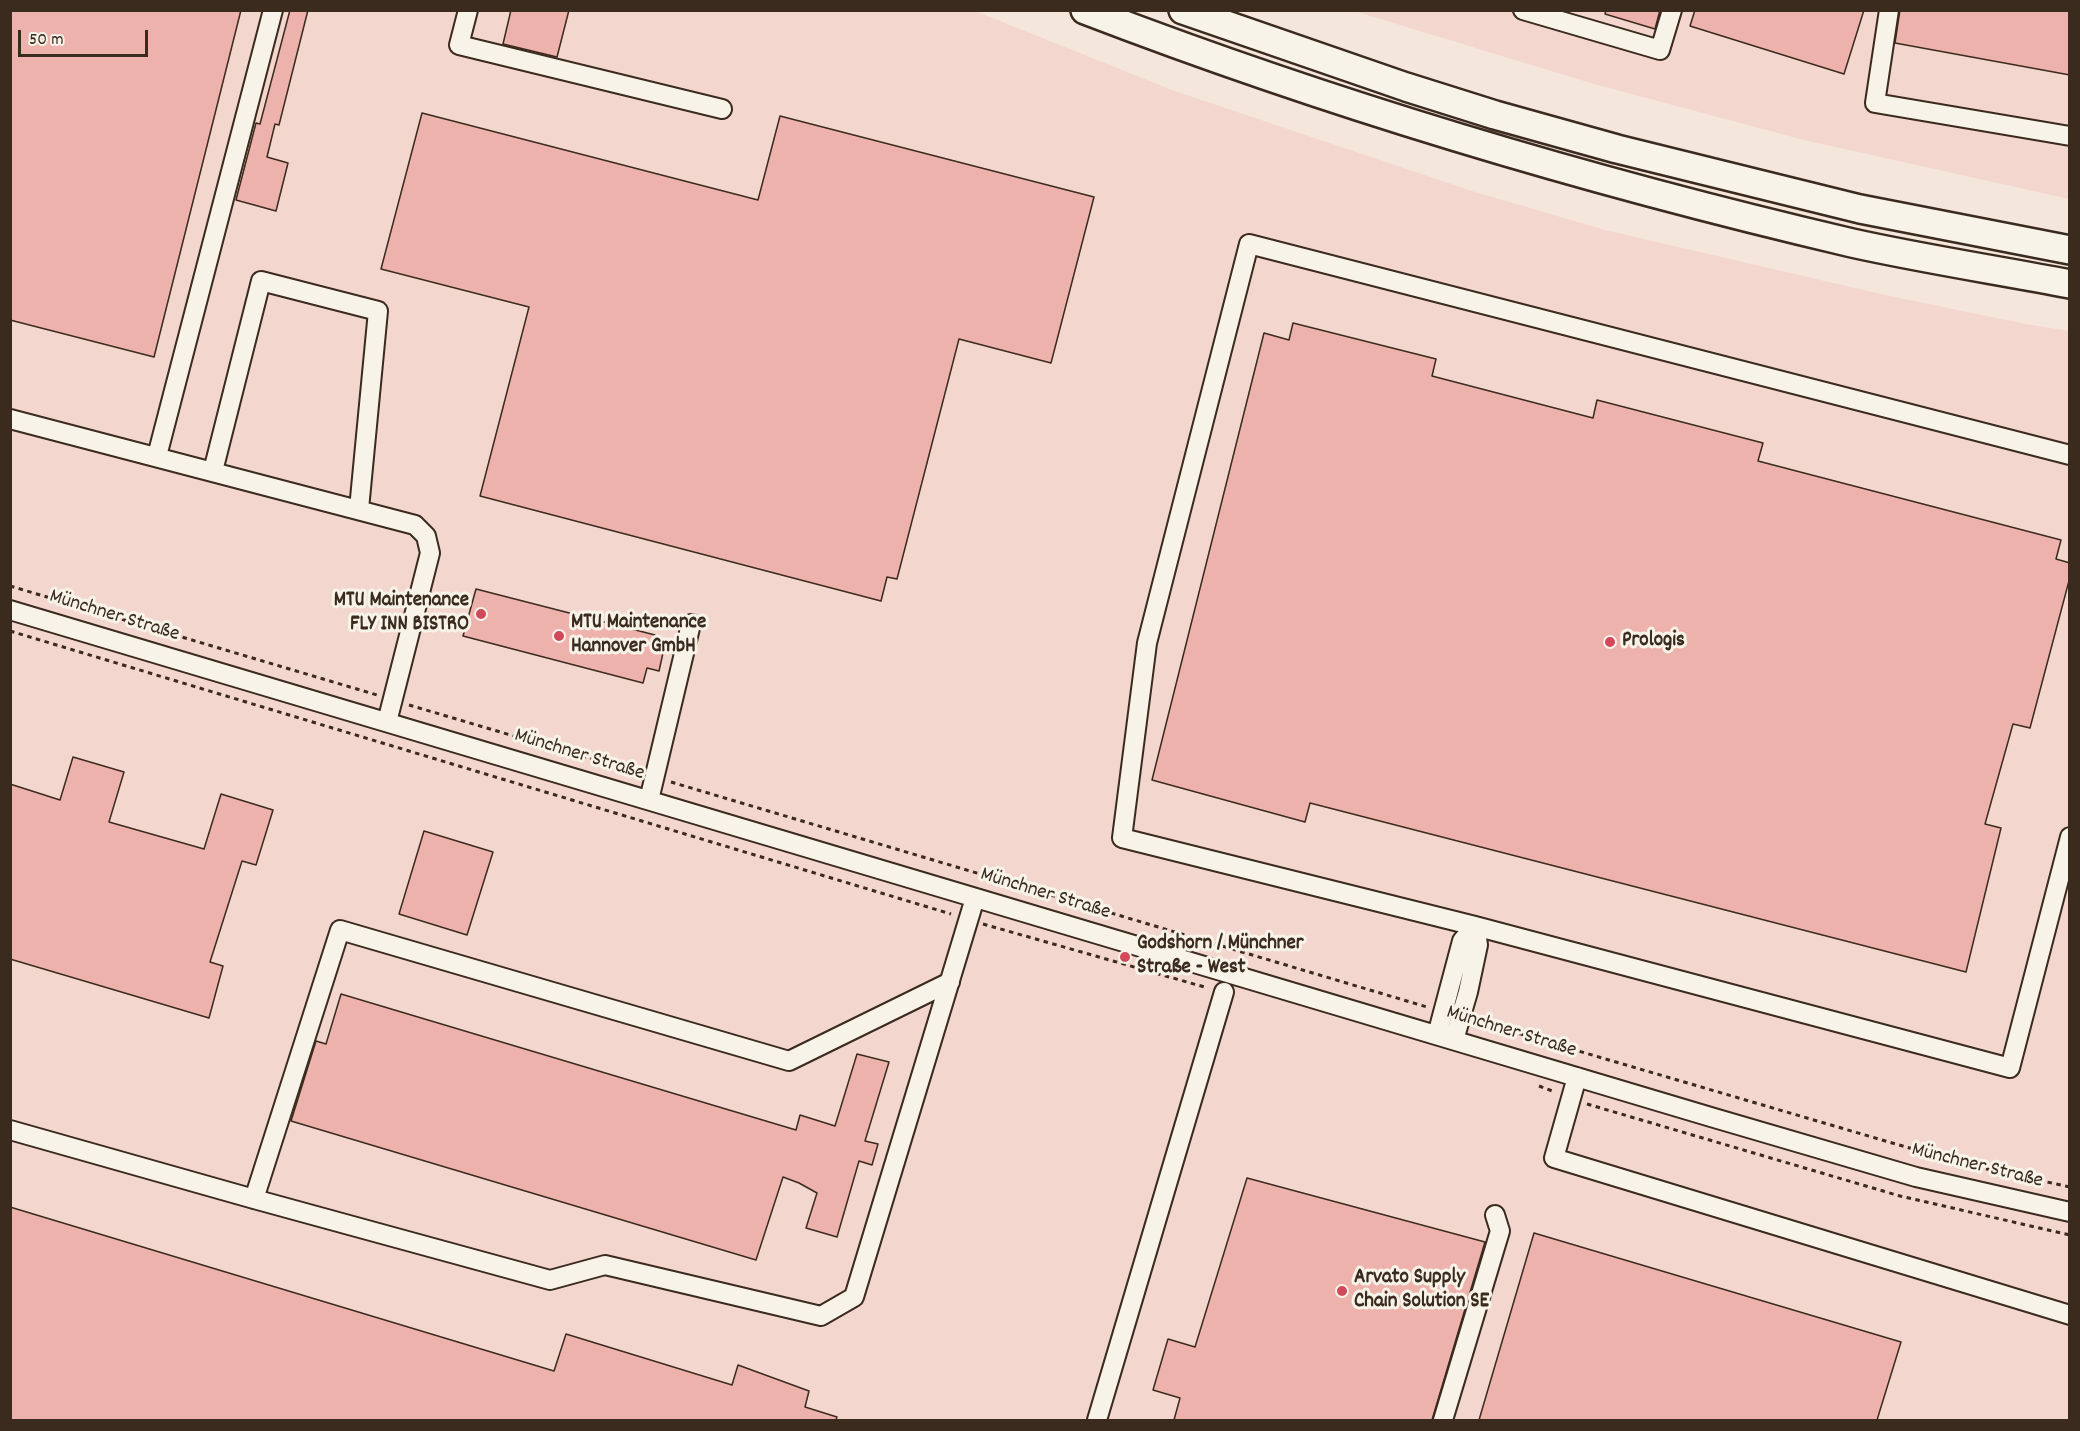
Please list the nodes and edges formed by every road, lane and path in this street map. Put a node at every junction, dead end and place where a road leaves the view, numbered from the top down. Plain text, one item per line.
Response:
1 (273, 10) edge
2 (468, 10) edge
3 (1085, 10) edge
4 (1183, 10) edge
5 (1523, 10) edge
6 (1672, 10) edge
7 (1888, 10) edge
8 (722, 109) dead end
9 (2070, 136) edge
10 (2070, 250) edge
11 (2070, 284) edge
12 (10, 419) edge
13 (2070, 455) edge
14 (157, 456) junction
15 (213, 471) junction
16 (358, 509) junction
17 (10, 586) edge
18 (10, 610) edge
19 (690, 624) dead end
20 (10, 631) edge
21 (393, 700) junction
22 (387, 722) junction
23 (654, 777) junction
24 (649, 800) junction
25 (2070, 837) edge
26 (975, 897) junction
27 (969, 920) junction
28 (1475, 926) junction
29 (950, 982) junction
30 (1224, 992) joint
31 (1452, 1014) junction
32 (1445, 1037) junction
33 (1578, 1077) junction
34 (1538, 1085) dead end
35 (1571, 1099) junction
36 (10, 1130) edge
37 (2070, 1187) edge
38 (254, 1199) junction
39 (2070, 1212) edge
40 (1494, 1215) dead end
41 (2070, 1235) edge
42 (2070, 1315) edge
43 (1097, 1420) edge
44 (1443, 1420) edge

1 - 14 street
2 - 8 street
3 - 11 highway
4 - 10 highway
5 - 6 street
7 - 9 street
12 - 14 street
13 - 28 street
14 - 15 street
15 - 16 street
15 - 16 street
16 - 21 street
17 - 21 path
18 - 22 street, Münchner Straße
19 - 23 street
20 - 27 path
21 - 22 street
21 - 23 path
22 - 24 street, Münchner Straße
23 - 24 street
23 - 31 path
24 - 26 street, Münchner Straße
25 - 28 street
26 - 27 street
26 - 32 street, Münchner Straße
27 - 29 street
27 - 30 path
28 - 31 street
29 - 38 street
29 - 38 street
30 - 43 street
31 - 32 street
31 - 37 path
32 - 33 street, Münchner Straße
33 - 35 street
33 - 39 street, Münchner Straße
34 - 35 path
35 - 41 path
35 - 42 street
36 - 38 street
40 - 44 street

